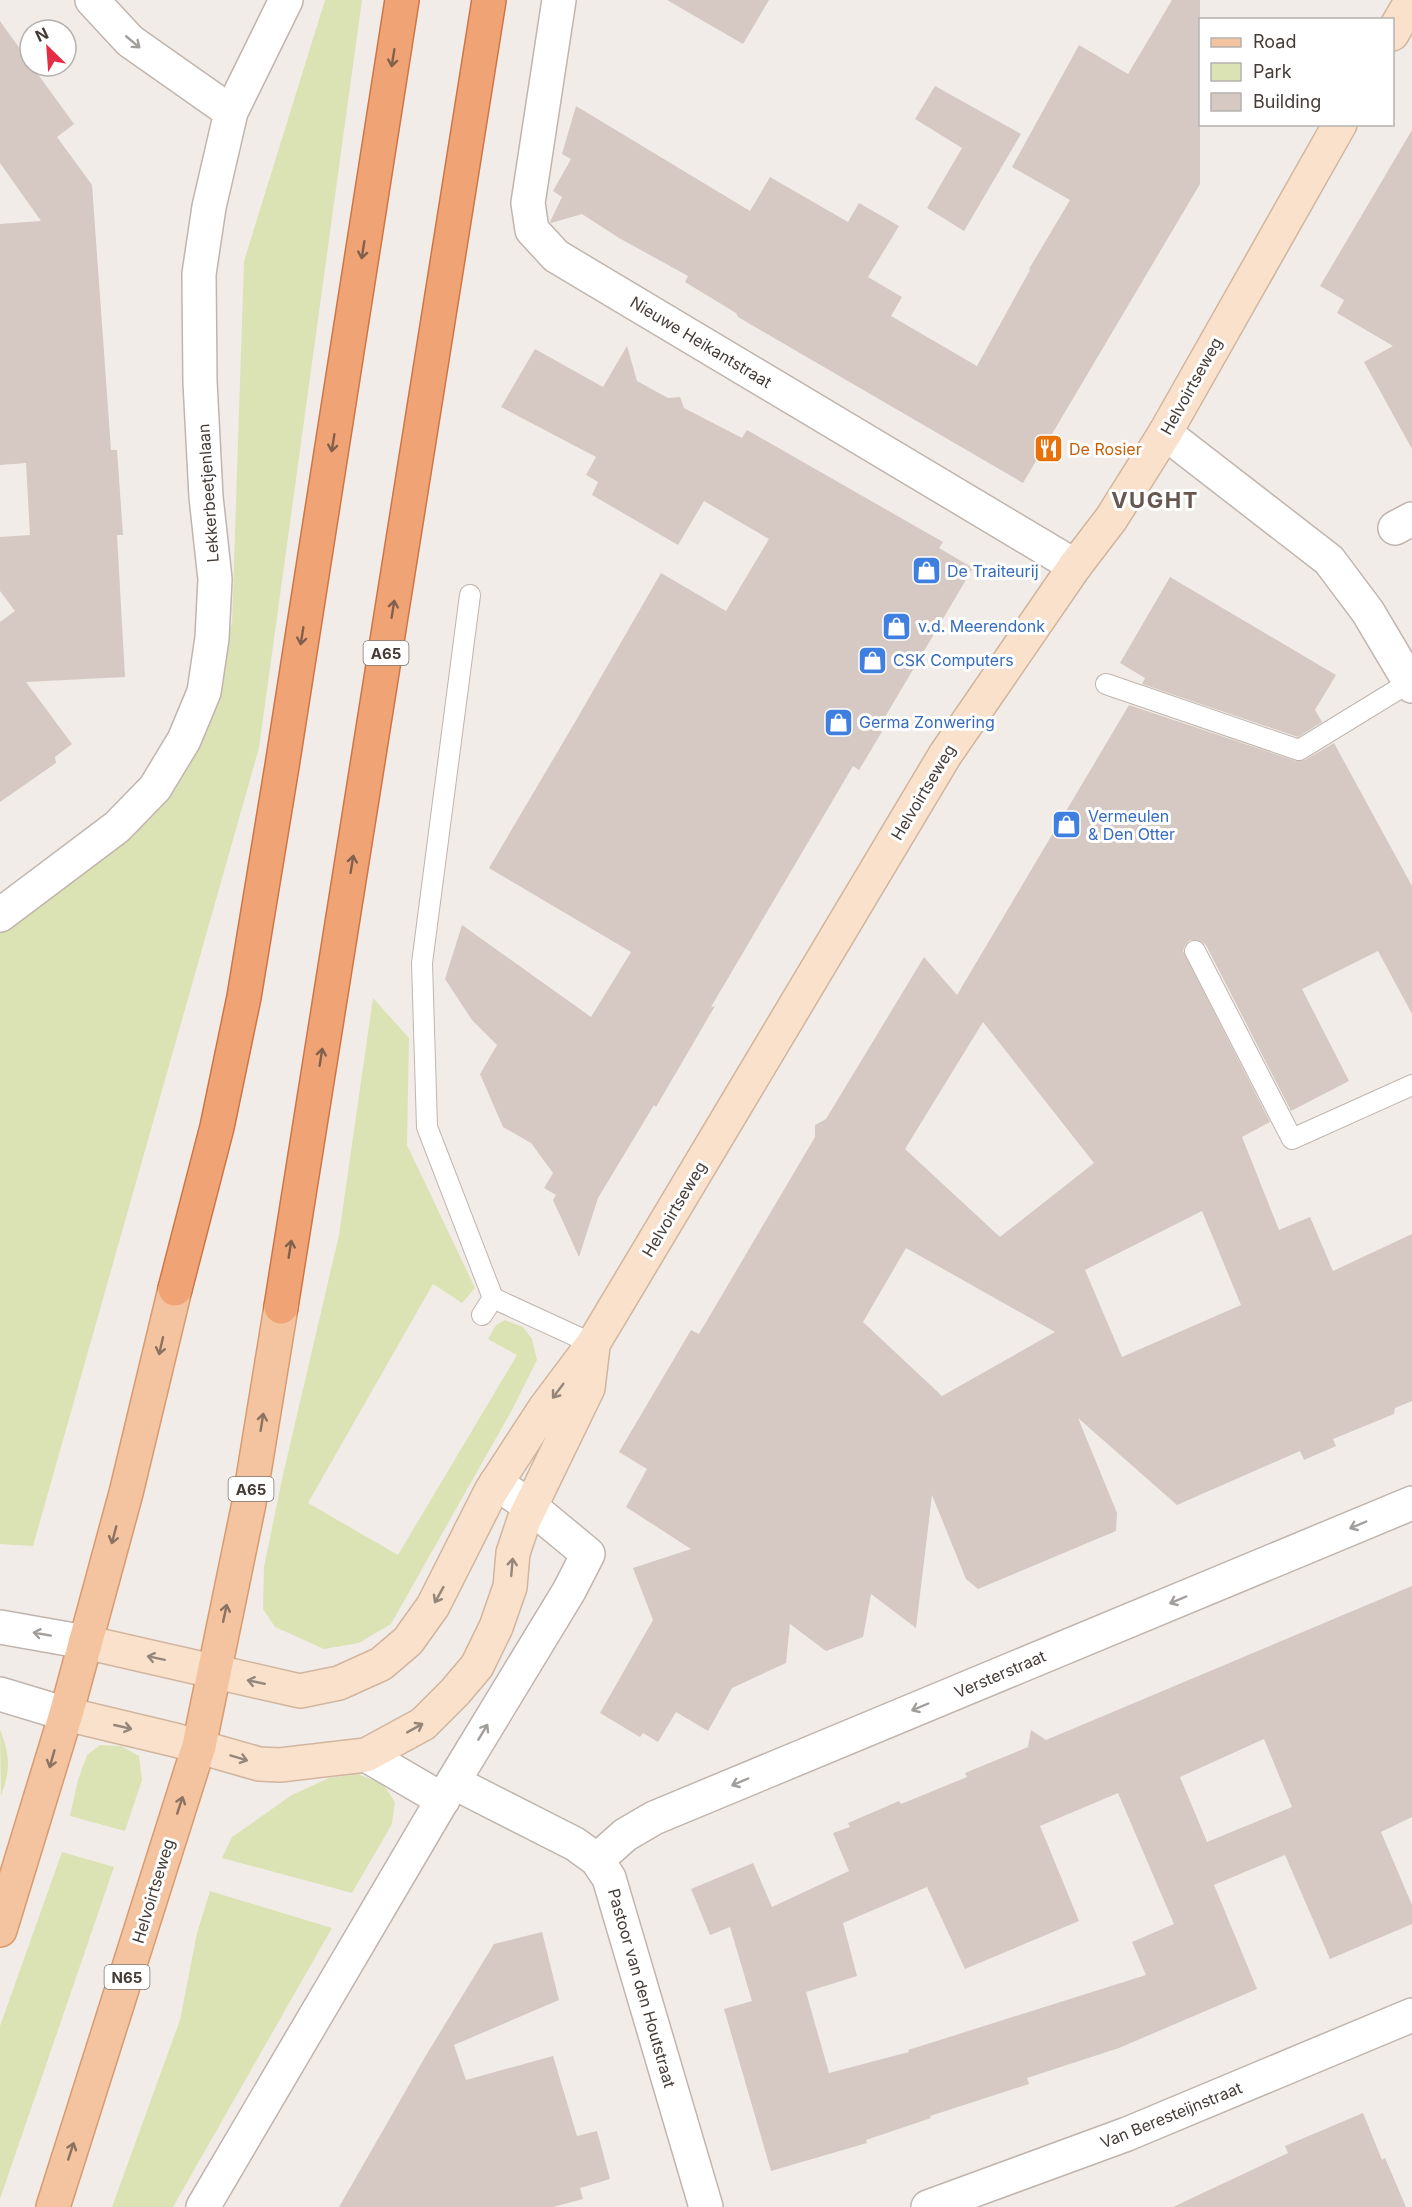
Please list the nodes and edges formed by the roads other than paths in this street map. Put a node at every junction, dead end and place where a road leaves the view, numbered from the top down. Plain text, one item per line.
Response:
1 (92, 0) edge
2 (286, 0) edge
3 (402, 0) edge
4 (489, 0) edge
5 (559, 0) edge
6 (1412, 0) edge
7 (1394, 31) edge
8 (231, 112) junction
9 (1339, 126) edge
10 (1165, 433) junction
11 (1075, 566) junction
12 (471, 595) dead end
13 (1106, 684) dead end
14 (1411, 684) edge
15 (0, 915) edge
16 (1195, 951) dead end
17 (1412, 1085) edge
18 (175, 1289) joint
19 (493, 1298) junction
20 (281, 1307) joint
21 (482, 1315) dead end
22 (593, 1344) junction
23 (496, 1483) junction
24 (1412, 1503) edge
25 (530, 1506) junction
26 (0, 1627) edge
27 (85, 1642) junction
28 (213, 1670) junction
29 (0, 1694) edge
30 (66, 1714) junction
31 (199, 1746) junction
32 (366, 1755) junction
33 (448, 1791) junction
34 (597, 1860) junction
35 (0, 1930) edge
36 (1412, 2015) edge
37 (53, 2207) edge
38 (203, 2207) edge
39 (706, 2207) edge
40 (928, 2207) edge

1 -> 8 street
2 - 8 street, Lekkerbeetjenlaan
3 -> 18 highway
20 -> 4 highway, A65
5 - 11 street, Nieuwe Heikantstraat
6 - 7 main road
8 - 15 street, Lekkerbeetjenlaan
9 - 10 main road, Helvoirtseweg
10 - 11 main road, Helvoirtseweg
10 - 14 street
11 - 22 main road, Helvoirtseweg
12 - 19 lane
13 - 14 lane
16 - 17 lane
18 -> 27 main road
19 - 21 lane
19 - 22 lane
28 -> 20 main road, A65
22 -> 23 main road, Helvoirtseweg
22 - 25 main road, Helvoirtseweg
23 - 25 street
23 -> 28 main road, Helvoirtseweg
24 -> 34 street, Versterstraat
32 -> 25 main road, Helvoirtseweg
33 -> 25 street
27 -> 26 street
28 -> 27 main road, Helvoirtseweg
27 - 30 main road
28 - 31 main road, Helvoirtseweg / N65
29 - 30 street
30 -> 31 main road, Helvoirtseweg
30 -> 35 main road
31 -> 32 main road, Helvoirtseweg
37 -> 31 main road, Helvoirtseweg / N65
32 - 33 street
33 - 34 street, Pastoor van den Houtstraat
33 - 38 street
34 - 39 street, Pastoor van den Houtstraat
36 - 40 street, Van Beresteijnstraat

